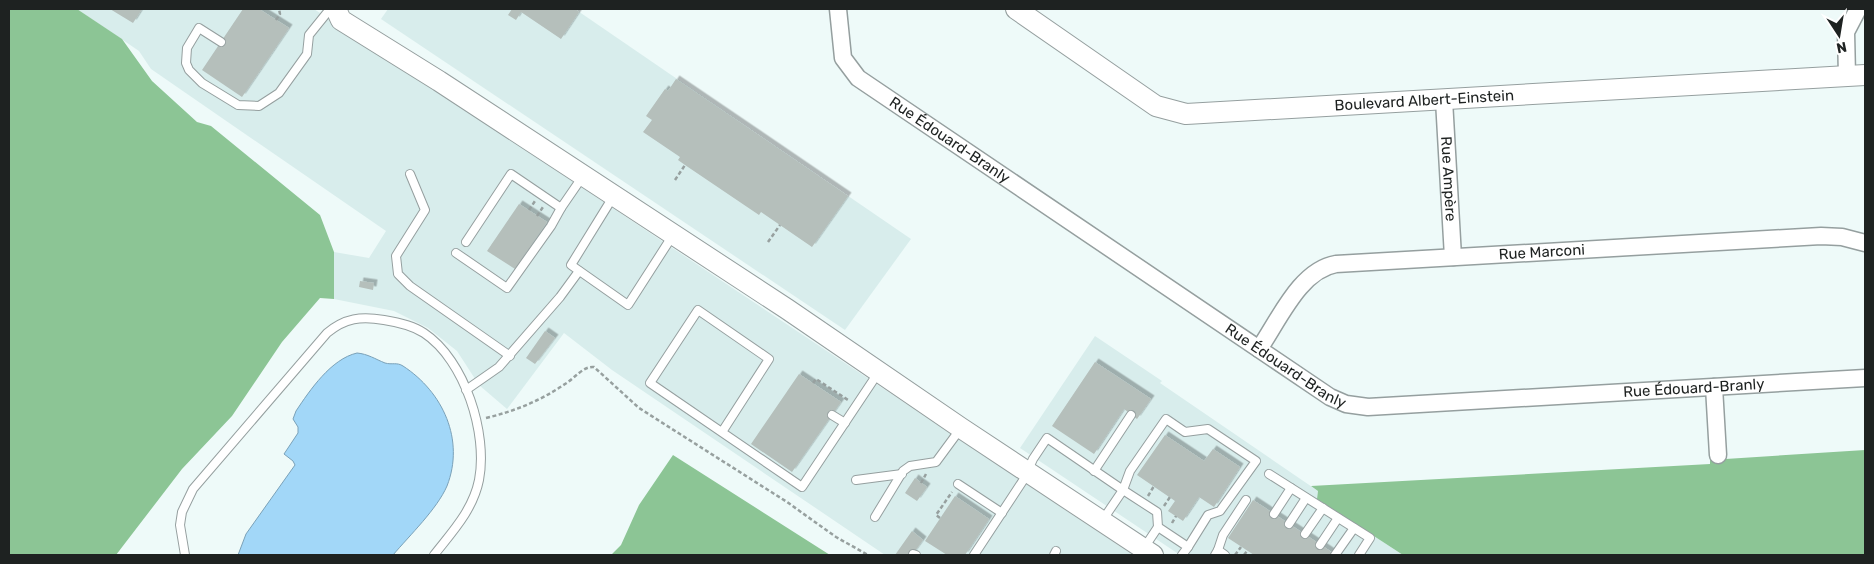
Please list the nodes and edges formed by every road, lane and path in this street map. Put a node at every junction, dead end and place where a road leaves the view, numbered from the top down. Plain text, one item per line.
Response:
1 (279, 9) edge
2 (330, 9) edge
3 (336, 9) edge
4 (838, 9) edge
5 (1016, 9) edge
6 (1858, 9) edge
7 (276, 20) dead end
8 (221, 42) dead end
9 (1856, 75) edge
10 (1444, 100) junction
11 (685, 165) dead end
12 (410, 174) dead end
13 (583, 176) junction
14 (675, 180) dead end
15 (614, 195) junction
16 (561, 208) junction
17 (780, 225) dead end
18 (674, 235) junction
19 (466, 242) dead end
20 (768, 242) dead end
21 (1865, 243) edge
22 (456, 253) dead end
23 (1453, 257) junction
24 (579, 271) junction
25 (1260, 349) junction
26 (510, 356) junction
27 (879, 372) junction
28 (1865, 378) edge
29 (813, 384) dead end
30 (1714, 387) junction
31 (466, 390) junction
32 (840, 395) dead end
33 (832, 415) dead end
34 (1131, 415) dead end
35 (477, 421) junction
36 (845, 423) junction
37 (961, 428) junction
38 (722, 432) junction
39 (1718, 455) dead end
40 (1094, 471) junction
41 (1027, 472) junction
42 (902, 474) junction
43 (1269, 474) dead end
44 (856, 480) dead end
45 (958, 484) dead end
46 (1291, 488) junction
47 (1123, 490) junction
48 (953, 491) dead end
49 (1306, 498) junction
50 (1246, 500) dead end
51 (1323, 508) junction
52 (1002, 513) junction
53 (1274, 514) dead end
54 (876, 517) dead end
55 (940, 518) dead end
56 (1338, 518) junction
57 (1102, 521) junction
58 (1289, 524) dead end
59 (1158, 527) junction
60 (1354, 528) junction
61 (1305, 534) dead end
62 (1320, 545) dead end
63 (1188, 547) junction
64 (1241, 547) dead end
65 (1247, 551) dead end
66 (1148, 552) edge
67 (1219, 554) edge
68 (185, 555) edge
69 (434, 555) edge
70 (868, 555) edge
71 (974, 555) edge
72 (1182, 555) edge
73 (1236, 555) edge
74 (1244, 555) edge
75 (1335, 555) edge
76 (1359, 555) edge

1 - 7 path
2 - 8 lane
3 - 13 street
4 - 25 street, Rue Édouard-Branly
5 - 10 street, Boulevard Albert-Einstein
6 - 9 street
9 - 10 street, Boulevard Albert-Einstein
10 - 23 street, Rue Ampère
11 - 14 path
12 - 26 lane
13 - 15 street
13 - 16 lane
15 - 18 street
15 - 24 lane
16 - 19 lane
16 - 22 lane
17 - 20 path
18 - 24 lane
18 - 27 street
21 - 23 street, Rue Marconi
23 - 25 street, Rue Marconi
24 - 26 lane
25 - 30 street, Rue Édouard-Branly
26 - 31 lane
27 - 36 lane
27 - 37 street
28 - 30 street, Rue Édouard-Branly
29 - 32 path
30 - 39 street
31 - 35 lane
31 - 68 lane
33 - 36 lane
34 - 40 lane
35 - 69 lane
35 - 70 path
36 - 38 lane
37 - 41 street
37 - 42 lane
38 - 38 lane
40 - 41 lane
40 - 47 lane
41 - 52 lane
41 - 57 street
42 - 44 lane
42 - 54 lane
43 - 46 lane
45 - 52 lane
46 - 49 lane
46 - 53 lane
47 - 57 lane
47 - 59 lane
47 - 63 lane
48 - 55 path
49 - 51 lane
49 - 58 lane
50 - 67 lane
51 - 56 lane
51 - 61 lane
52 - 71 lane
56 - 60 lane
56 - 62 lane
57 - 66 street
59 - 63 lane
59 - 66 lane
60 - 75 lane
60 - 76 lane
63 - 72 lane
64 - 73 path
65 - 74 path

